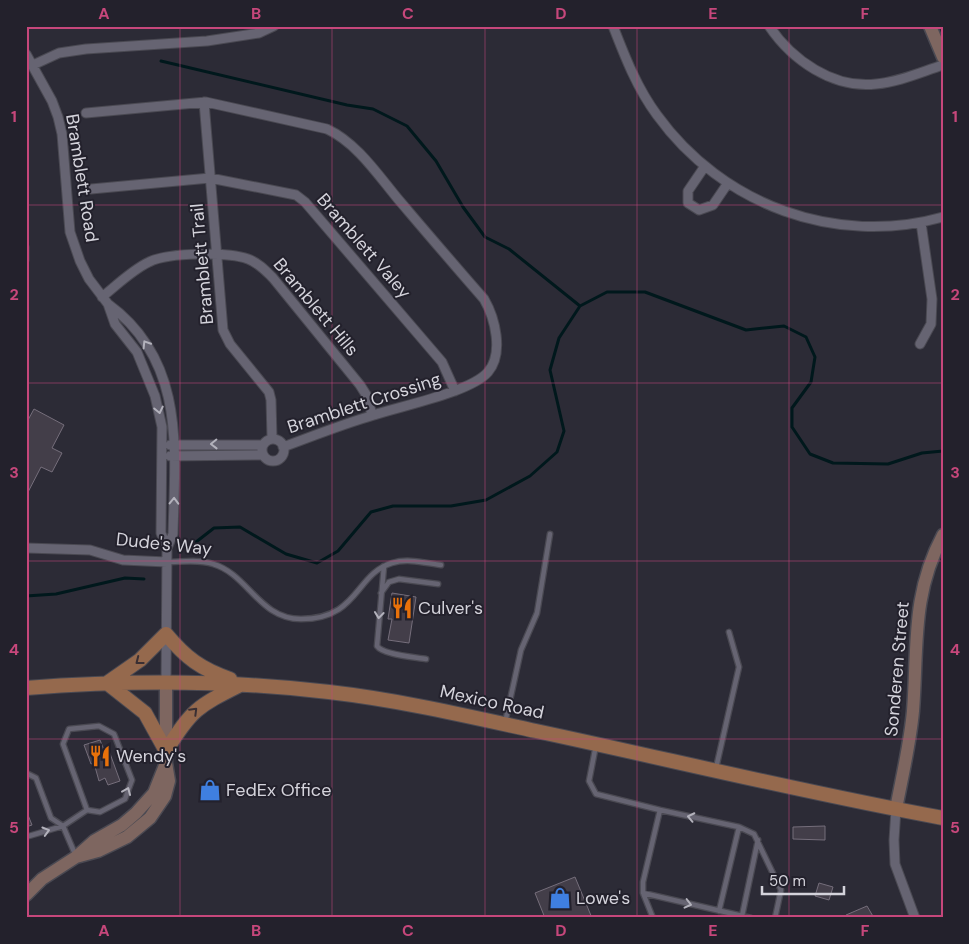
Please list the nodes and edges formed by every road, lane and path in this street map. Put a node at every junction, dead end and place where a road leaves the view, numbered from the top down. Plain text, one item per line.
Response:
1 (274, 26) edge
2 (613, 26) edge
3 (769, 26) edge
4 (930, 26) edge
5 (26, 54) edge
6 (943, 57) edge
7 (943, 65) edge
8 (30, 66) edge
9 (204, 102) junction
10 (86, 113) dead end
11 (705, 166) junction
12 (210, 178) junction
13 (728, 183) junction
14 (91, 188) dead end
15 (943, 217) edge
16 (921, 223) junction
17 (26, 247) edge
18 (217, 254) junction
19 (26, 260) edge
20 (105, 300) junction
21 (920, 344) dead end
22 (455, 391) junction
23 (372, 415) junction
24 (272, 438) junction
25 (162, 445) junction
26 (174, 445) junction
27 (262, 445) junction
28 (283, 447) junction
29 (262, 455) junction
30 (162, 456) junction
31 (174, 456) junction
32 (550, 534) dead end
33 (940, 541) edge
34 (26, 548) edge
35 (167, 548) junction
36 (167, 562) junction
37 (441, 565) dead end
38 (384, 566) junction
39 (438, 584) dead end
40 (381, 594) junction
41 (729, 632) dead end
42 (166, 634) junction
43 (426, 659) dead end
44 (166, 682) junction
45 (107, 683) junction
46 (243, 684) junction
47 (26, 688) edge
48 (504, 724) junction
49 (596, 744) junction
50 (166, 757) junction
51 (716, 769) junction
52 (26, 773) edge
53 (896, 809) junction
54 (87, 810) junction
55 (660, 810) junction
56 (943, 818) edge
57 (63, 826) junction
58 (738, 827) junction
59 (29, 836) dead end
60 (758, 840) junction
61 (76, 857) junction
62 (643, 893) junction
63 (26, 895) edge
64 (719, 911) junction
65 (742, 916) junction
66 (653, 918) edge
67 (751, 918) edge
68 (775, 918) edge
69 (915, 918) edge

1 - 8 street
2 - 11 street
3 - 7 street
4 - 6 street
5 - 8 street, Bramblett Road
8 - 20 street, Bramblett Road
9 - 10 street, Bramblett Crossing
9 - 12 street, Bramblett Trail
9 - 22 street, Bramblett Crossing
11 - 13 street
11 - 13 street
12 - 14 street, Bramblett Valey
12 - 18 street, Bramblett Trail
12 - 22 street, Bramblett Valey
13 - 16 street
15 - 16 street
16 - 21 street
17 - 19 lane
18 - 20 street, Bramblett Hills
18 - 23 street, Bramblett Hills
18 - 24 street, Bramblett Trail
20 -> 25 street, Bramblett Road
26 -> 20 street, Bramblett Road
22 - 23 street, Bramblett Crossing
23 - 28 street, Bramblett Crossing
24 - 27 street
24 - 28 street
25 - 26 street
25 - 30 street, Bramblett Road
27 -> 26 street
26 - 31 street, Bramblett Road
27 - 29 street
28 - 29 street
29 - 31 street
30 - 31 street
30 - 35 street, Bramblett Road
35 -> 31 street, Bramblett Road
32 - 48 lane
33 - 53 street, Sonderen Street
34 - 36 street, Dude's Way
35 - 36 street, Bramblett Road
36 - 38 lane, Dude's Way
36 - 42 street, Bramblett Road
37 - 38 lane, Dude's Way
38 - 40 lane
39 - 40 lane
40 -> 43 lane
41 - 51 lane
42 - 44 street, Bramblett Road
42 -> 45 main road
42 - 46 main road
44 - 45 main road, Mexico Road
44 - 46 main road, Mexico Road
44 - 50 street
45 - 47 main road, Mexico Road
45 - 50 main road
46 - 48 main road, Mexico Road
50 -> 46 main road
48 - 49 main road, Mexico Road
49 - 51 main road, Mexico Road
49 - 55 lane
50 - 61 street
51 - 53 main road, Mexico Road
52 - 57 lane
53 - 56 main road, Mexico Road
53 - 69 street
54 -> 54 lane
54 - 57 lane
58 -> 55 lane
55 - 62 lane
59 -> 57 lane
57 - 61 lane
58 - 60 lane
58 - 64 lane
60 - 65 lane
60 - 68 lane
61 - 63 street
62 -> 64 lane
62 - 66 lane
64 - 65 lane
65 - 67 lane

